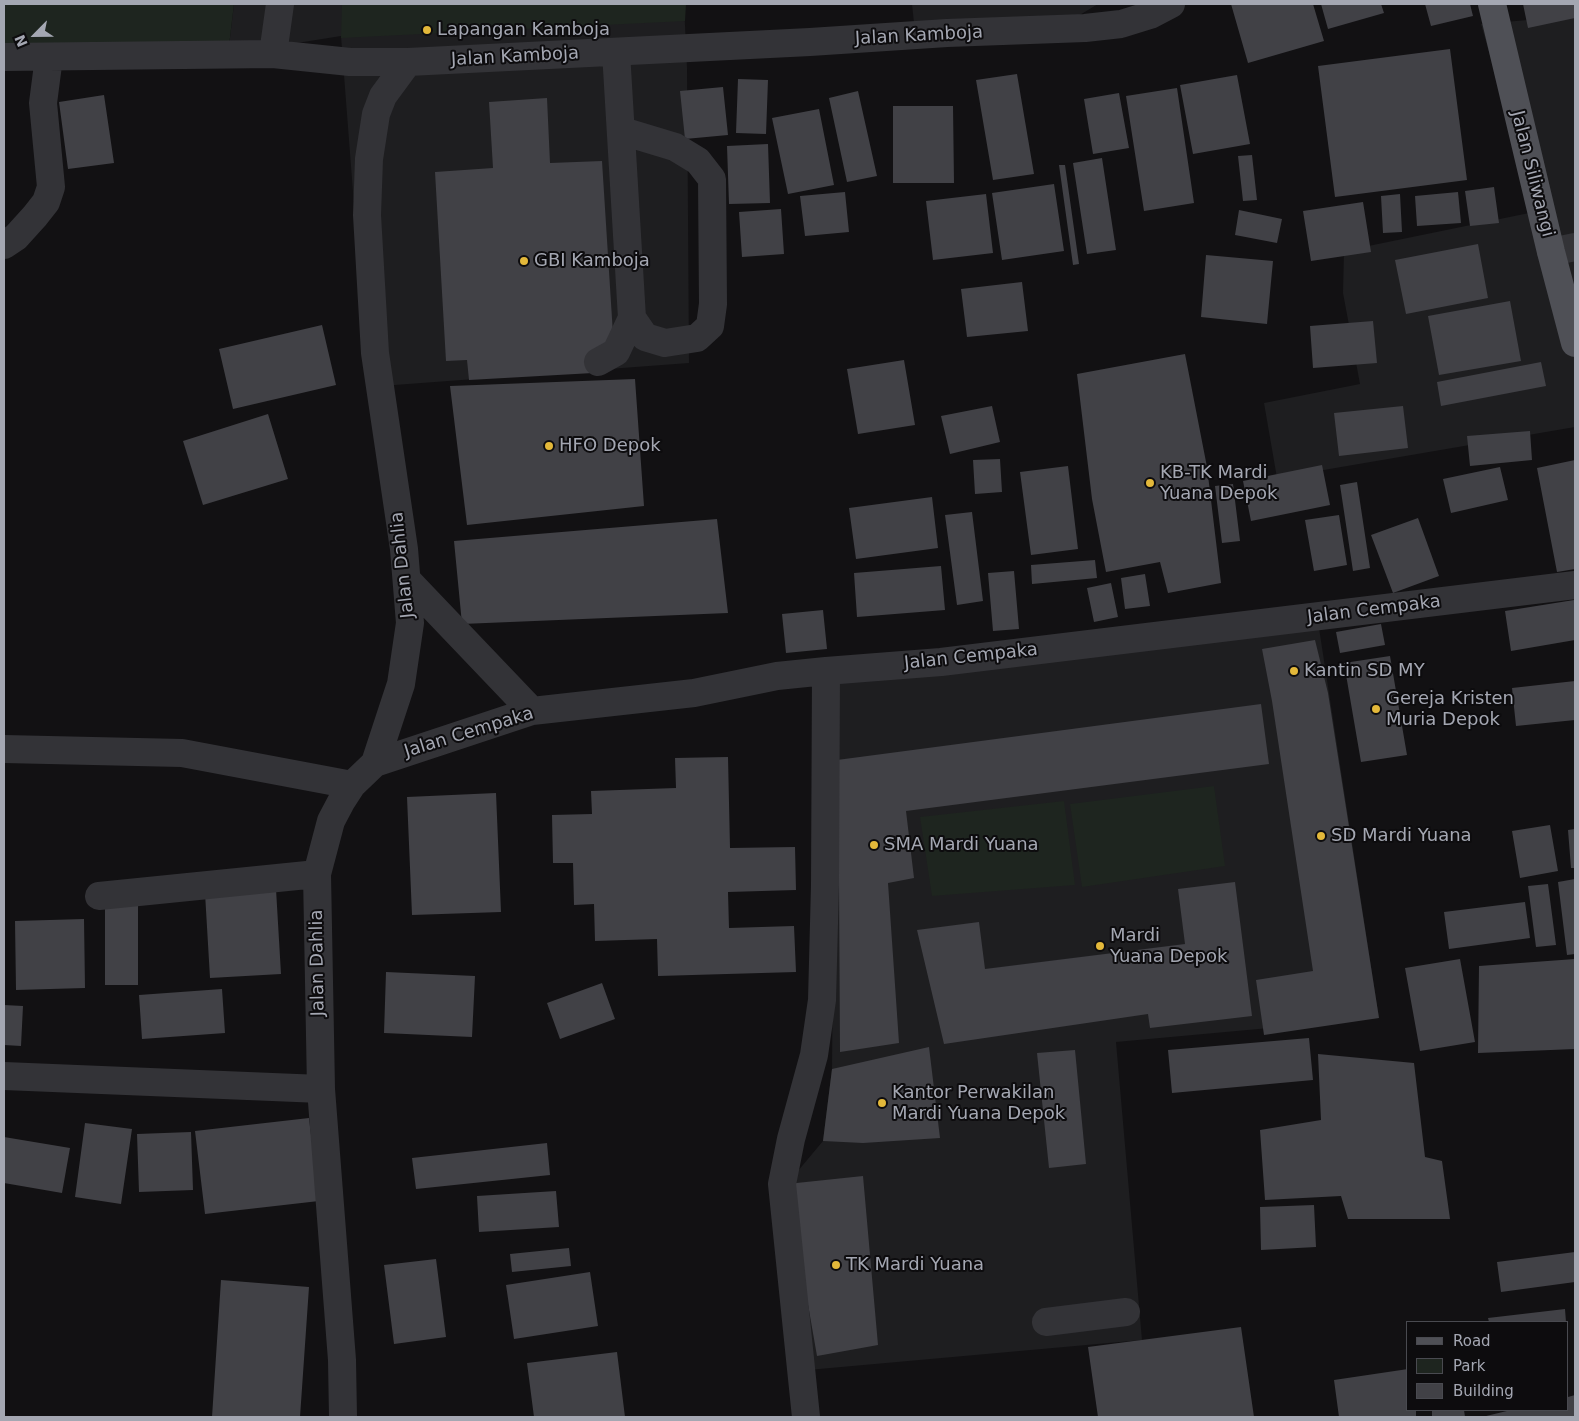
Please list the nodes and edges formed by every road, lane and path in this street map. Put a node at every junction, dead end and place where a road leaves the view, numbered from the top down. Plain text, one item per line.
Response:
1 (280, 4) edge
2 (1171, 4) edge
3 (1492, 4) edge
4 (616, 52) junction
5 (273, 54) junction
6 (4, 57) edge
7 (49, 57) junction
8 (408, 62) junction
9 (622, 131) junction
10 (4, 245) edge
11 (1563, 249) edge
12 (632, 318) junction
13 (1575, 343) edge
14 (598, 362) dead end
15 (408, 580) junction
16 (1575, 585) edge
17 (826, 670) junction
18 (532, 711) junction
19 (4, 749) edge
20 (375, 762) junction
21 (352, 785) junction
22 (317, 874) junction
23 (99, 896) dead end
24 (4, 1076) edge
25 (321, 1089) junction
26 (1126, 1312) dead end
27 (1046, 1322) dead end
28 (344, 1417) edge
29 (806, 1417) edge

1 - 5 street
2 - 4 street, Jalan Kamboja
3 - 11 main road, Jalan Siliwangi
4 - 8 street, Jalan Kamboja
4 - 9 street
5 - 7 street, Jalan Kamboja
5 - 8 street, Jalan Kamboja
6 - 7 street, Jalan Kamboja
7 - 10 street
8 - 15 street, Jalan Dahlia
9 - 12 street
9 - 12 street
11 - 13 main road, Jalan Siliwangi
12 - 14 street
15 - 18 street
15 - 20 street, Jalan Dahlia
16 - 17 street, Jalan Cempaka
17 - 18 street, Jalan Cempaka
17 - 29 street
18 - 20 street, Jalan Cempaka
19 - 21 street
20 - 21 street, Jalan Dahlia
21 - 22 street, Jalan Dahlia
22 - 23 street
22 - 25 street, Jalan Dahlia
24 - 25 street
25 - 28 street, Jalan Dahlia
26 - 27 street

